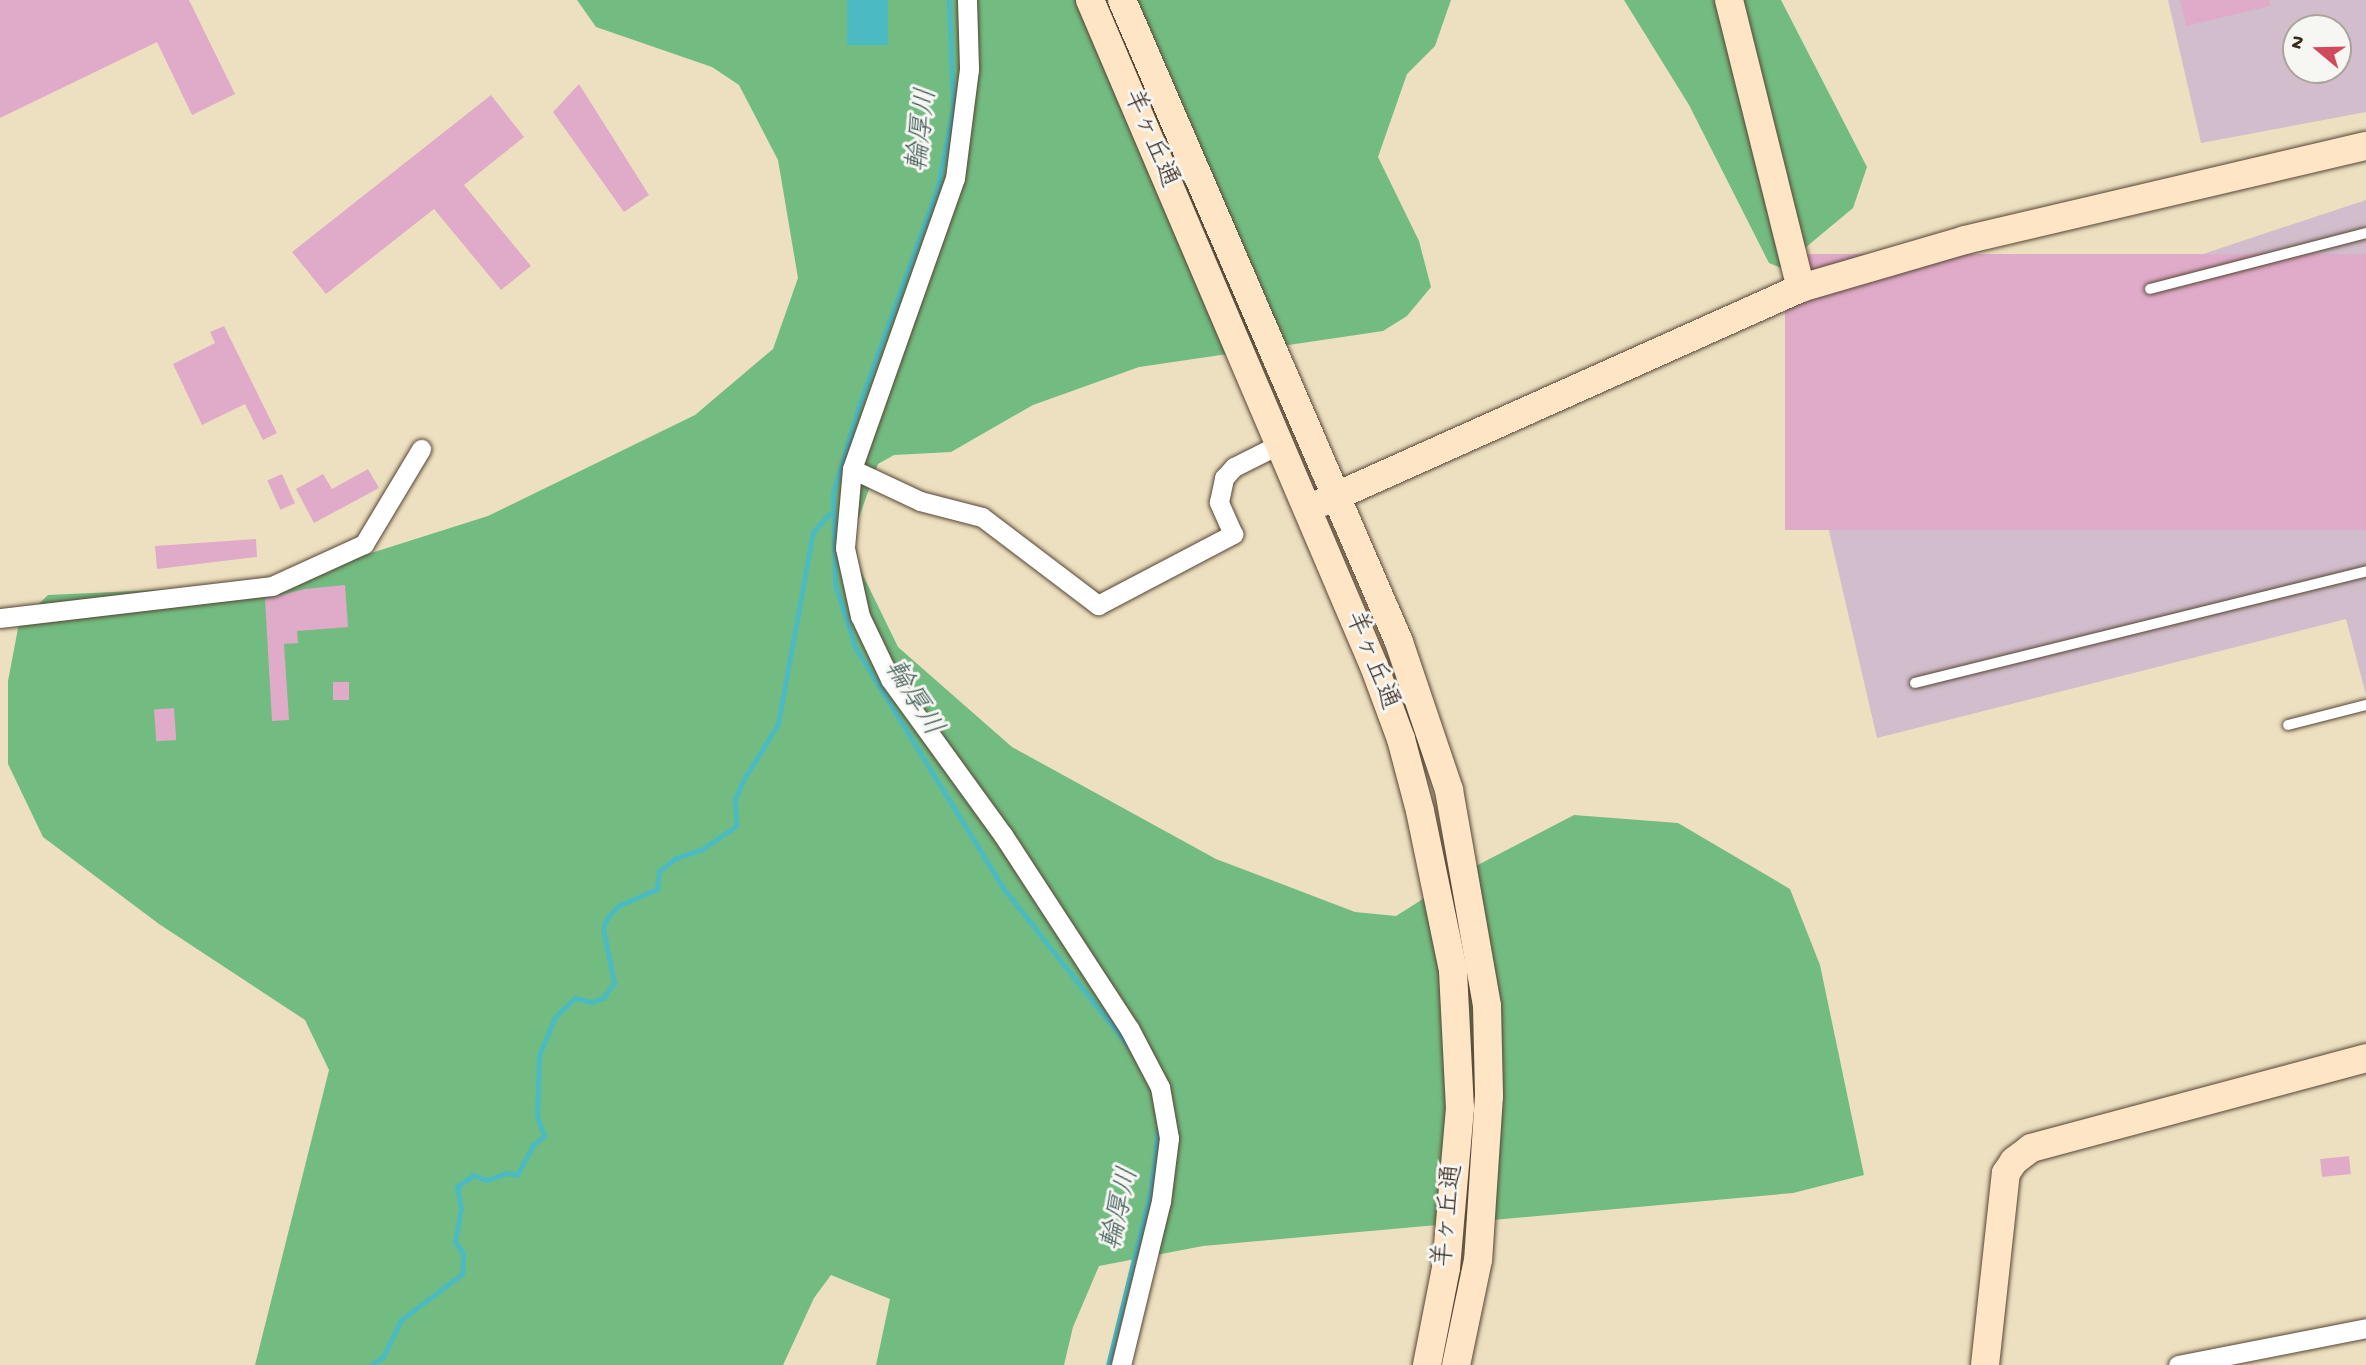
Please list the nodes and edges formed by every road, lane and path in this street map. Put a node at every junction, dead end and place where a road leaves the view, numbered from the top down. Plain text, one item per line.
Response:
1 (967, 0) edge
2 (1090, 0) edge
3 (1122, 0) edge
4 (1729, 0) edge
5 (2366, 146) edge
6 (2366, 233) edge
7 (1801, 288) junction
8 (2150, 289) dead end
9 (1278, 445) junction
10 (421, 450) dead end
11 (852, 469) junction
12 (1338, 495) junction
13 (1305, 510) junction
14 (2366, 571) edge
15 (0, 618) edge
16 (1915, 683) dead end
17 (2366, 705) edge
18 (2288, 725) dead end
19 (2366, 1058) edge
20 (2366, 1328) edge
21 (1121, 1365) edge
22 (1427, 1365) edge
23 (1456, 1365) edge
24 (1984, 1365) edge
25 (2178, 1365) edge

1 - 11 street
2 - 9 main road, 羊ヶ丘通
3 - 12 main road, 羊ヶ丘通
4 - 7 main road
5 - 7 main road
6 - 8 lane
7 - 12 main road
9 - 11 street
9 - 13 main road, 羊ヶ丘通
10 - 15 street
11 - 21 street
12 - 13 main road
12 - 23 main road, 羊ヶ丘通
13 - 22 main road, 羊ヶ丘通
14 - 16 lane
17 - 18 lane
19 - 24 main road
20 - 25 street

